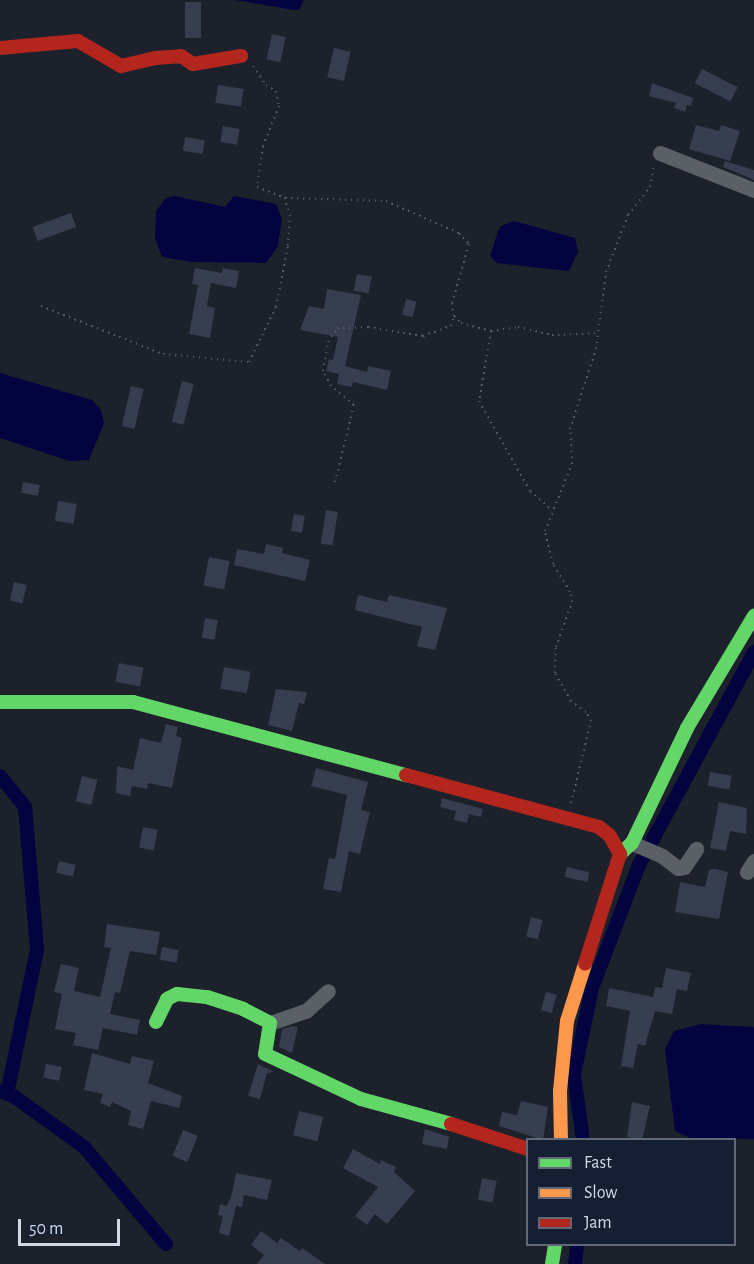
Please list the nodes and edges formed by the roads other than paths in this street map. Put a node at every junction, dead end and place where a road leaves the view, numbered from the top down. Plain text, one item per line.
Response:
1 (0, 48) edge
2 (241, 56) road end
3 (660, 153) road end
4 (754, 190) edge
5 (754, 616) edge
6 (0, 702) edge
7 (631, 848) junction
8 (696, 849) dead end
9 (328, 990) dead end
10 (156, 1022) dead end
11 (270, 1023) junction
12 (561, 1138) edge
13 (526, 1148) edge
14 (555, 1246) edge
15 (552, 1264) edge

1 - 2 main road
3 - 4 street
5 - 7 main road
6 - 7 main road
7 - 8 street
7 - 12 main road
9 - 11 street
10 - 11 main road
11 - 13 main road
14 - 15 main road

